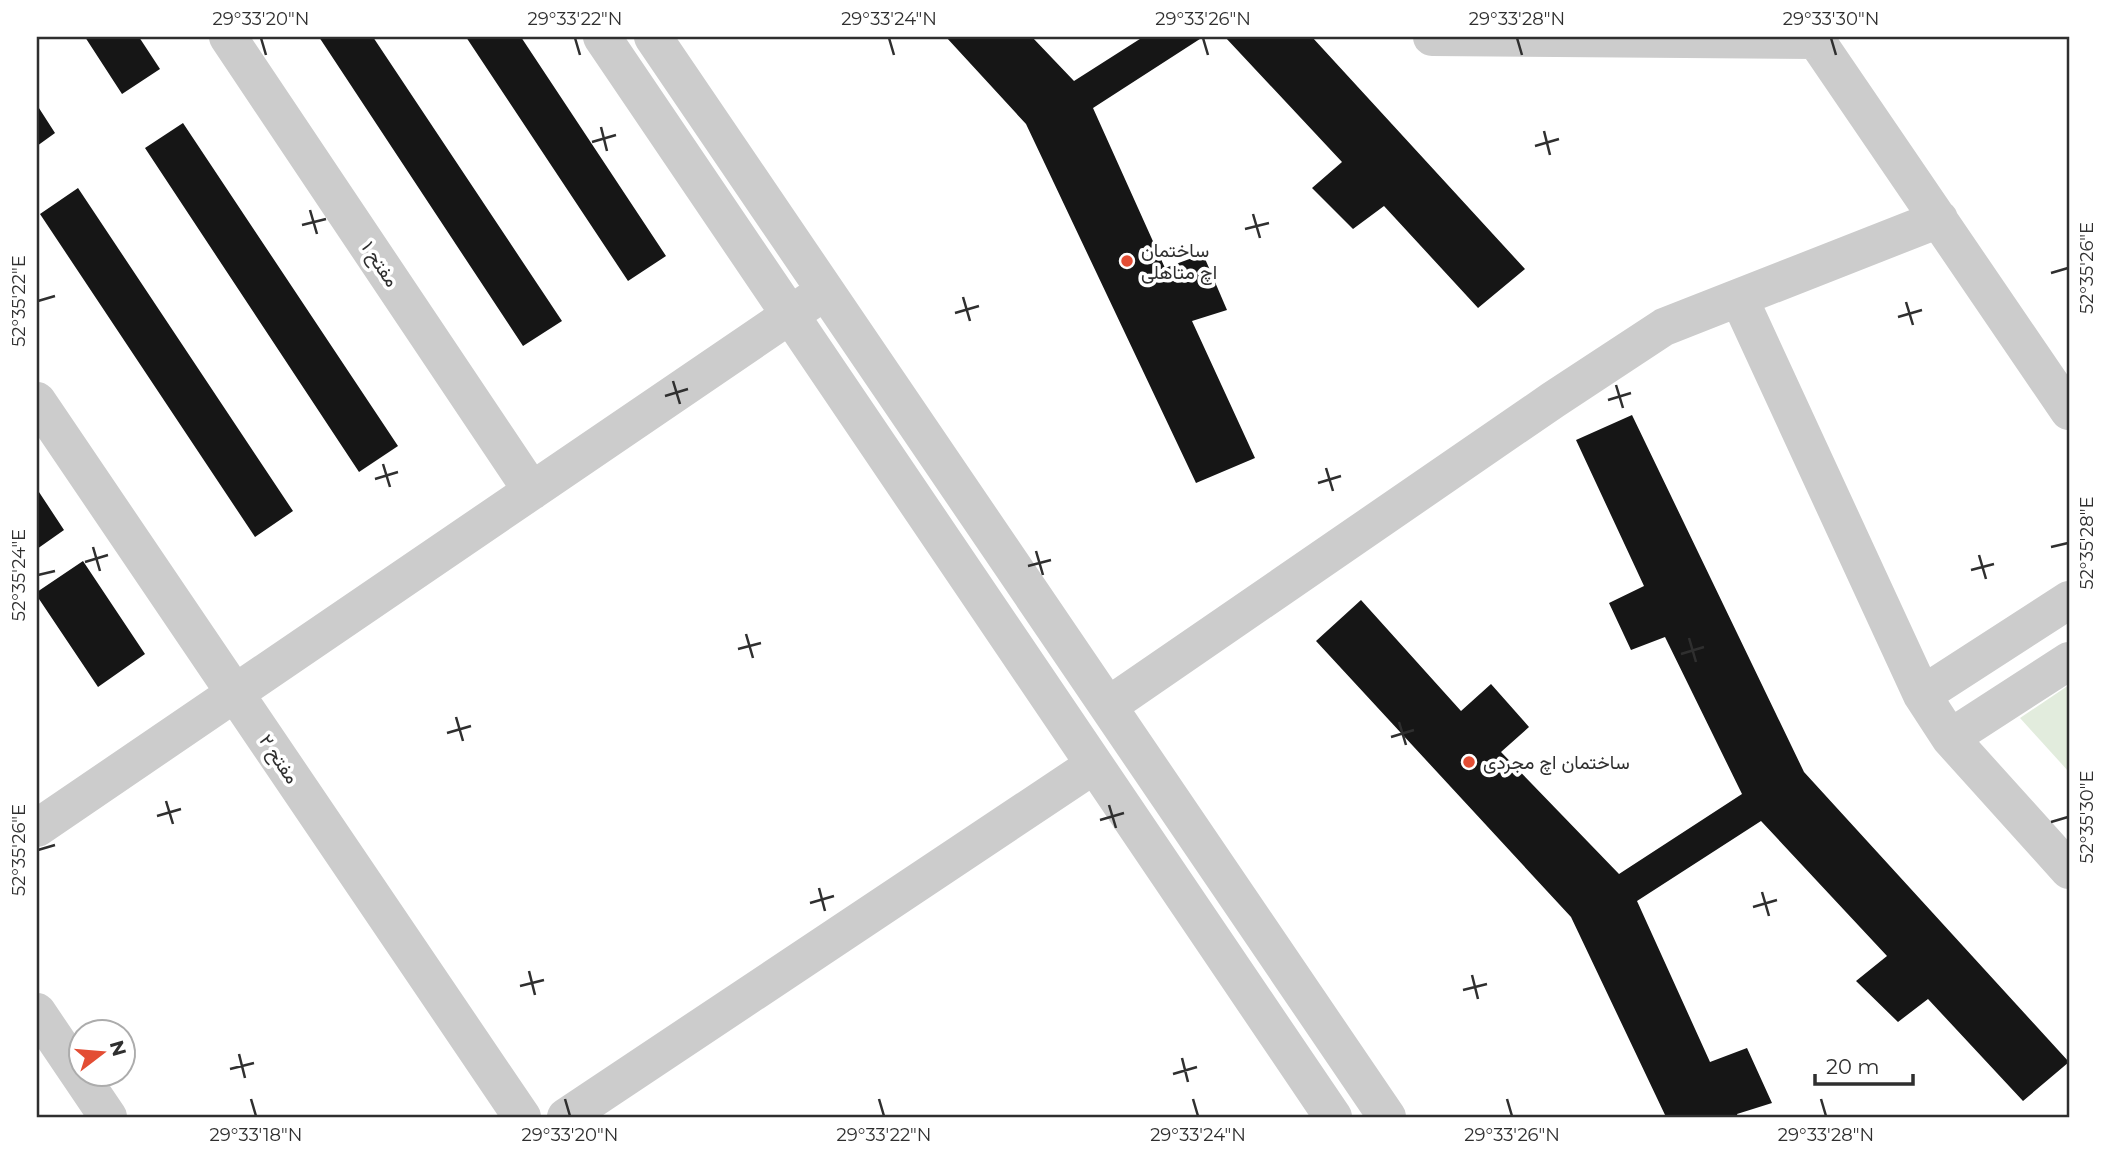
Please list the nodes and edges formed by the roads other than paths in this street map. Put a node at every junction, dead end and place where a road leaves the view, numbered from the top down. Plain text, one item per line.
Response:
1 (228, 37) edge
2 (602, 37) edge
3 (653, 37) edge
4 (1432, 37) edge
5 (1815, 38) edge
6 (1939, 219) junction
7 (825, 291) junction
8 (1739, 298) junction
9 (790, 316) junction
10 (37, 401) edge
11 (2069, 411) edge
12 (532, 491) junction
13 (2069, 600) edge
14 (2069, 661) edge
15 (234, 693) junction
16 (1922, 695) junction
17 (1108, 706) junction
18 (1950, 738) junction
19 (1094, 765) junction
20 (37, 828) edge
21 (2069, 870) edge
22 (37, 1012) edge
23 (108, 1117) edge
24 (522, 1117) edge
25 (566, 1117) edge
26 (1333, 1117) edge
27 (1387, 1117) edge

1 - 12 street, مفتح ۱
2 - 9 street
3 - 7 street
4 - 5 street
5 - 6 street
6 - 8 street
6 - 11 street
7 - 9 street
7 - 17 street
8 - 16 street
8 - 17 street
9 - 12 street
9 - 19 street
10 - 15 street, مفتح ۲
12 - 15 street
13 - 16 street
14 - 18 street
15 - 20 street
15 - 24 street, مفتح ۲
16 - 18 street
17 - 27 street
18 - 21 street
19 - 25 street
19 - 26 street
22 - 23 street

